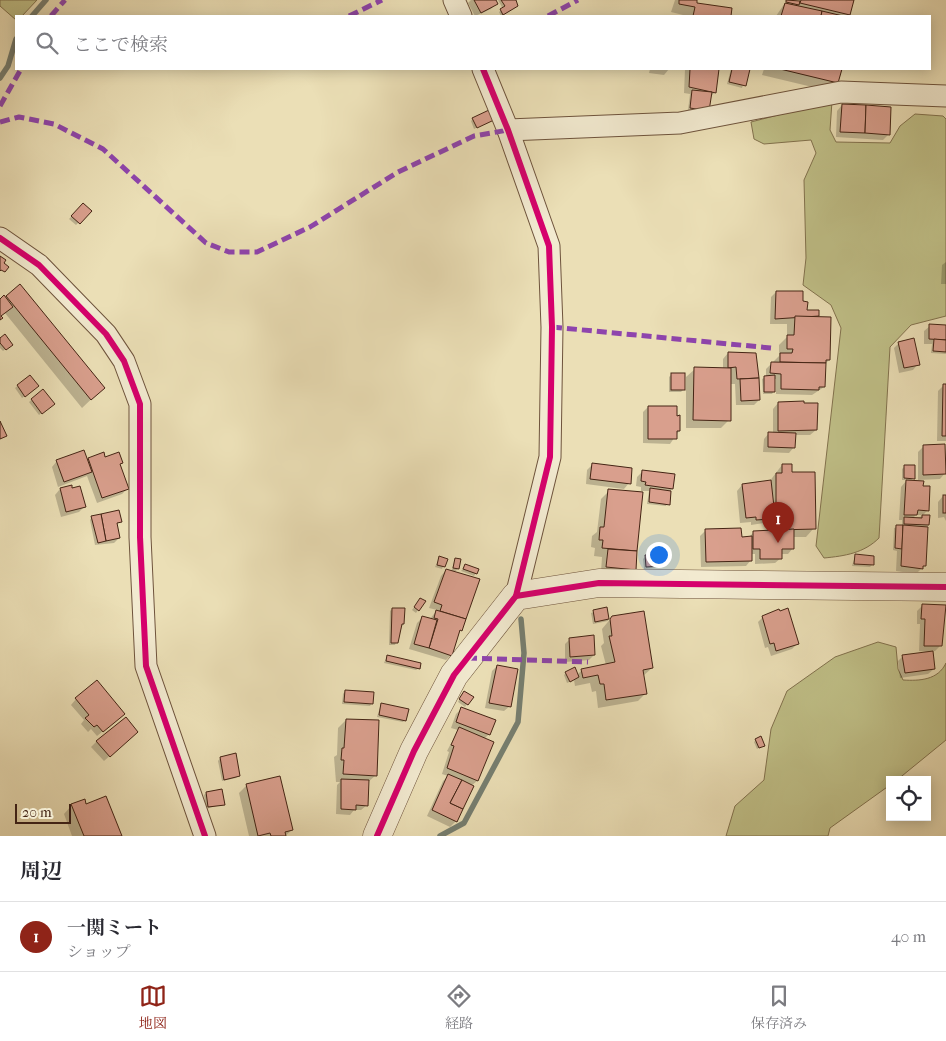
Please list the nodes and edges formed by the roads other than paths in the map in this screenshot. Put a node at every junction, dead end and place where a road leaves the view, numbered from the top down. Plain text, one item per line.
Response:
1 (454, 0) edge
2 (461, 15) edge
3 (482, 70) edge
4 (946, 96) edge
5 (508, 130) junction
6 (0, 238) edge
7 (946, 587) edge
8 (516, 596) junction
9 (204, 836) edge
10 (377, 836) edge

1 - 2 street
3 - 5 street
4 - 5 street
5 - 8 street
6 - 9 street
7 - 8 street
8 - 10 street

